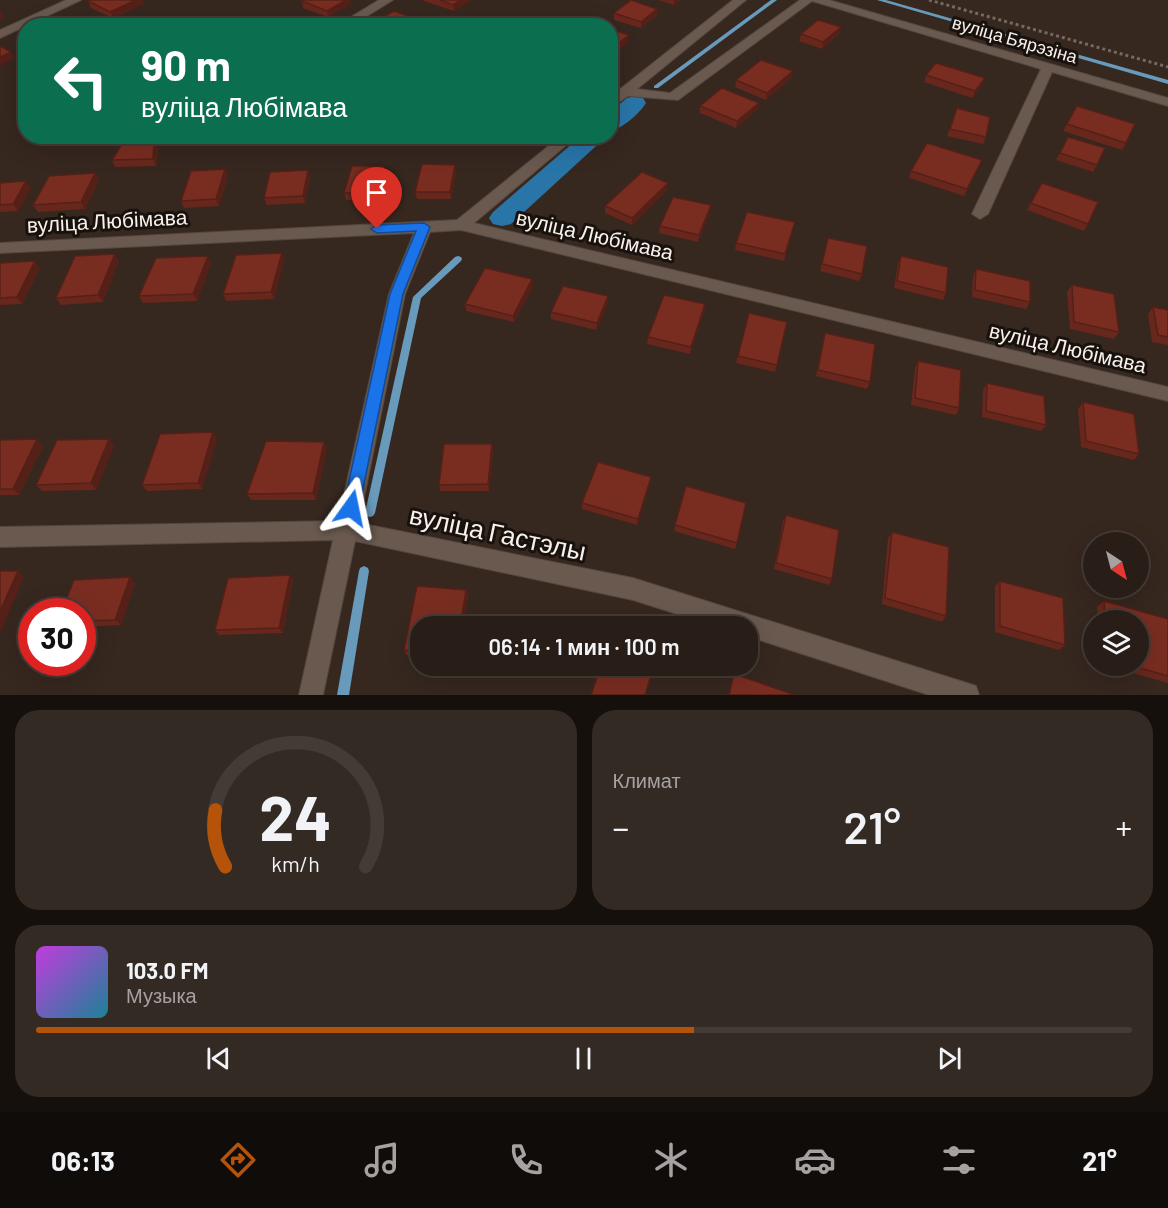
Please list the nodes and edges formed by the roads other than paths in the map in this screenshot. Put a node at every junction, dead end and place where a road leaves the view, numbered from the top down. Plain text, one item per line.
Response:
1 (75, 0) edge
2 (387, 0) edge
3 (740, 0) edge
4 (807, 0) edge
5 (817, 0) edge
6 (34, 18) edge
7 (356, 18) edge
8 (18, 25) edge
9 (0, 33) edge
10 (1048, 67) junction
11 (626, 92) junction
12 (618, 98) edge
13 (1168, 102) edge
14 (560, 144) edge
15 (980, 214) dead end
16 (460, 225) junction
17 (424, 227) junction
18 (0, 248) edge
19 (1168, 394) edge
20 (347, 530) junction
21 (0, 537) edge
22 (311, 695) edge
23 (968, 695) edge

1 - 6 street
2 - 7 street
3 - 11 street
4 - 11 street
5 - 10 street, вуліца Бярэзіна
8 - 9 street
10 - 13 street, вуліца Бярэзіна
10 - 15 street
11 - 12 street
14 - 16 street
16 - 17 street, вуліца Любімава
16 - 19 street, вуліца Любімава
17 - 18 street, вуліца Любімава
17 - 20 street
20 - 21 street, вуліца Гастэлы
20 - 22 street
20 - 23 street, вуліца Гастэлы

